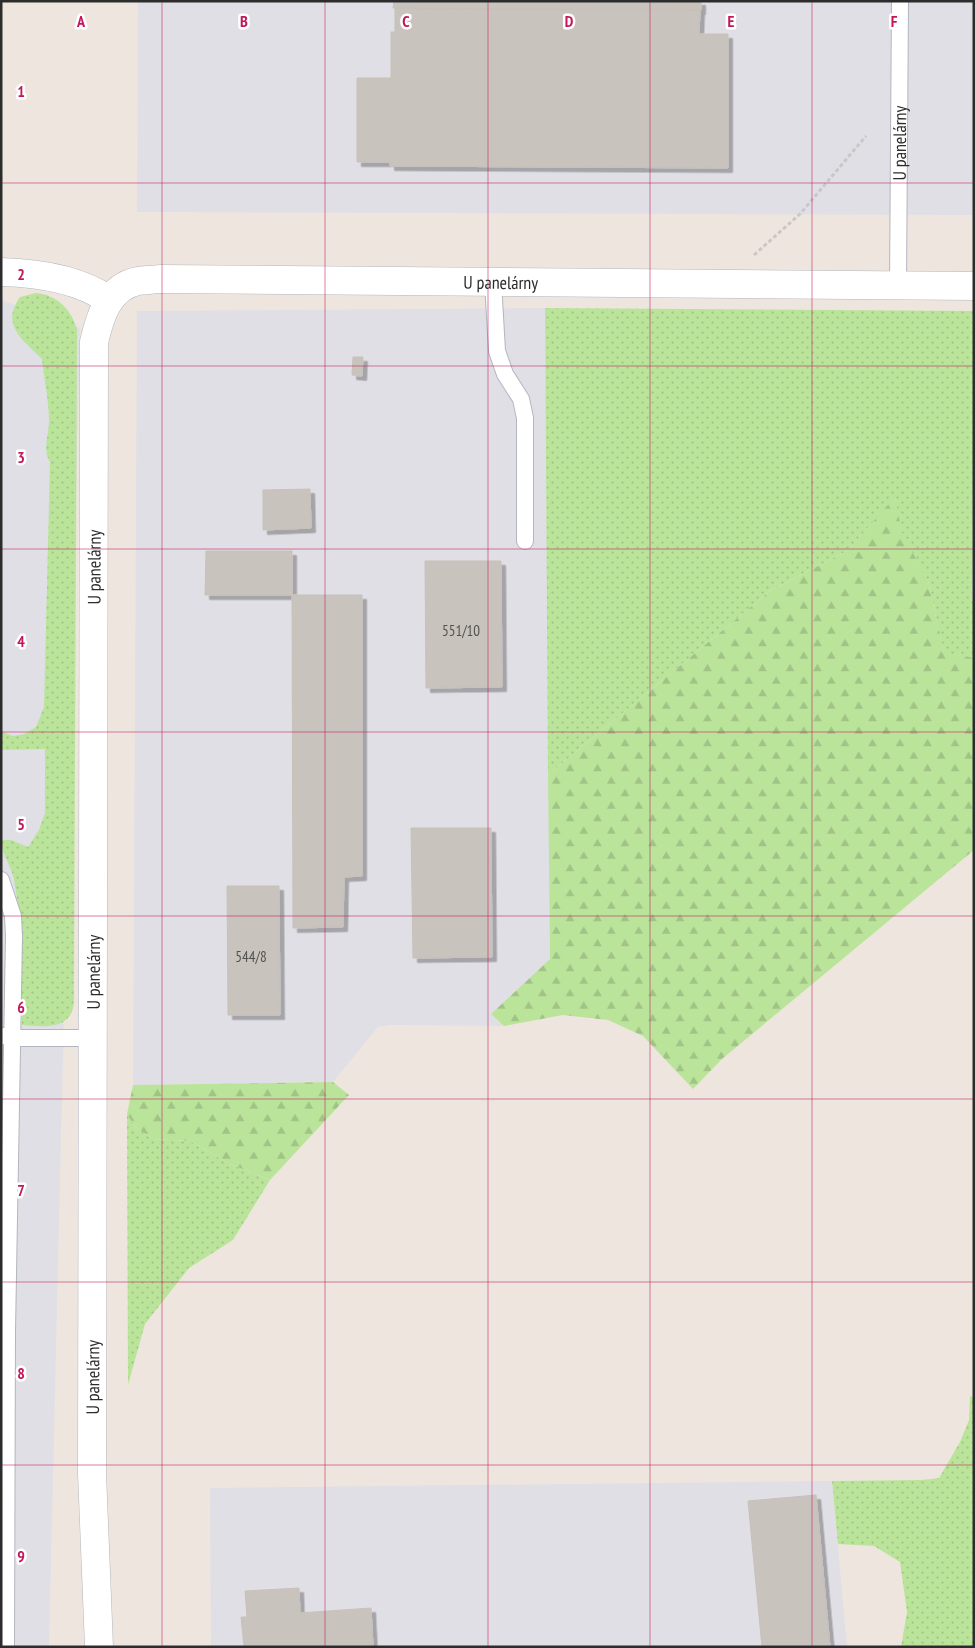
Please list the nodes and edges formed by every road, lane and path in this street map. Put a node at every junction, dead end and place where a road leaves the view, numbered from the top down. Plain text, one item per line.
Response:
1 (900, 1) edge
2 (866, 136) dead end
3 (1, 272) edge
4 (493, 282) junction
5 (722, 284) junction
6 (898, 285) junction
7 (974, 286) edge
8 (109, 300) junction
9 (525, 541) dead end
10 (1, 880) edge
11 (7, 1037) edge
12 (92, 1038) junction
13 (6, 1647) edge
14 (99, 1647) edge

1 - 6 lane, U panelárny
2 - 5 path
3 - 8 street
4 - 5 street, U panelárny
4 - 8 street, U panelárny
4 - 9 lane
5 - 6 street, U panelárny
6 - 7 street, U panelárny
8 - 12 street, U panelárny
10 - 11 lane
11 - 12 lane
11 - 13 lane
12 - 14 street, U panelárny

